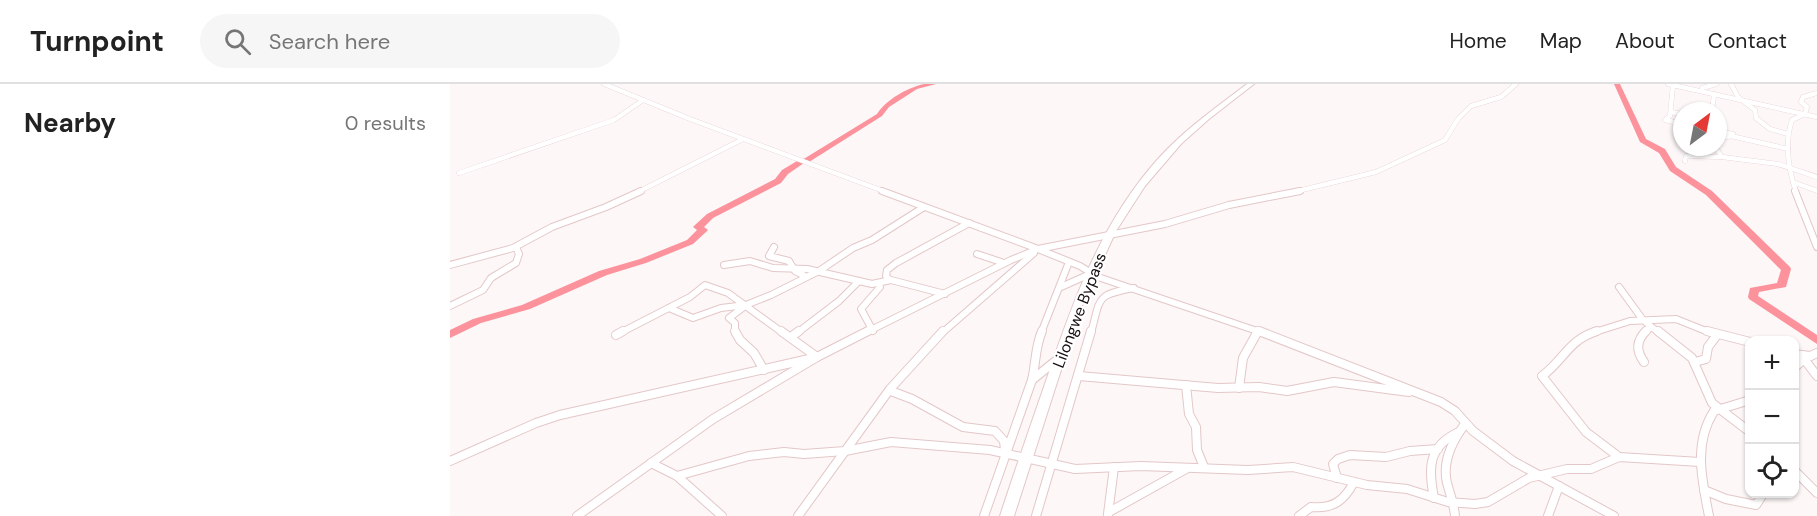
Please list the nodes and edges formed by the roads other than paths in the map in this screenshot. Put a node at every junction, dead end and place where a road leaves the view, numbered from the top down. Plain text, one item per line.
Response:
1 (604, 84) edge
2 (1251, 84) edge
3 (1516, 84) edge
4 (1671, 84) edge
5 (1716, 84) edge
6 (1731, 84) edge
7 (1691, 88) junction
8 (1817, 93) edge
9 (1714, 94) junction
10 (643, 100) junction
11 (1742, 100) junction
12 (1713, 102) edge
13 (1671, 112) joint
14 (1805, 114) junction
15 (1817, 117) edge
16 (1673, 122) edge
17 (1727, 132) edge
18 (1788, 134) junction
19 (1727, 137) edge
20 (743, 139) junction
21 (1763, 143) junction
22 (1788, 149) junction
23 (1722, 157) joint
24 (1685, 161) dead end
25 (1790, 167) junction
26 (459, 172) dead end
27 (1817, 177) edge
28 (1793, 182) junction
29 (1817, 191) edge
30 (924, 207) junction
31 (969, 223) junction
32 (1109, 234) junction
33 (516, 247) junction
34 (774, 247) dead end
35 (1817, 248) edge
36 (1038, 249) junction
37 (977, 254) dead end
38 (1069, 261) junction
39 (1005, 263) junction
40 (450, 265) edge
41 (724, 265) dead end
42 (793, 268) junction
43 (819, 271) junction
44 (1090, 274) junction
45 (805, 276) junction
46 (889, 279) junction
47 (859, 281) junction
48 (879, 284) junction
49 (1061, 287) junction
50 (1618, 287) dead end
51 (1136, 288) junction
52 (945, 294) junction
53 (746, 305) junction
54 (450, 306) edge
55 (669, 308) junction
56 (1643, 320) junction
57 (1651, 327) junction
58 (873, 331) junction
59 (1258, 331) junction
60 (616, 335) dead end
61 (1717, 335) junction
62 (791, 337) junction
63 (1745, 341) edge
64 (1811, 356) edge
65 (817, 357) junction
66 (1060, 357) junction
67 (1644, 362) dead end
68 (1695, 362) junction
69 (764, 370) junction
70 (1078, 376) junction
71 (1817, 376) edge
72 (1032, 380) junction
73 (1186, 385) junction
74 (1239, 388) junction
75 (891, 391) junction
76 (1420, 394) junction
77 (1745, 401) edge
78 (1718, 409) junction
79 (1462, 428) junction
80 (1745, 429) edge
81 (1438, 449) junction
82 (845, 451) junction
83 (1005, 452) junction
84 (1027, 457) junction
85 (1619, 457) junction
86 (450, 461) edge
87 (1700, 462) junction
88 (651, 463) junction
89 (1053, 464) junction
90 (1114, 467) junction
91 (1204, 467) junction
92 (1189, 468) junction
93 (1799, 475) edge
94 (677, 476) junction
95 (1539, 476) junction
96 (1337, 478) junction
97 (1353, 482) junction
98 (1559, 486) junction
99 (1704, 490) junction
100 (1817, 493) edge
101 (1434, 498) junction
102 (1760, 498) edge
103 (1455, 503) junction
104 (1108, 514) edge
105 (577, 516) edge
106 (722, 516) edge
107 (798, 516) edge
108 (984, 516) edge
109 (1007, 516) edge
110 (1036, 516) edge
111 (1299, 516) edge
112 (1455, 516) edge
113 (1548, 516) edge
114 (1614, 516) edge
115 (1709, 516) edge

1 - 10 street
2 - 32 main road, Lilongwe Bypass
3 - 32 street
4 - 7 street
4 - 13 street
5 - 7 street
6 - 11 street
7 - 9 street
8 - 14 street
9 - 11 street
9 - 12 street
10 - 20 street
10 - 26 street
11 - 14 street
11 - 18 street
13 - 16 street
14 - 15 street
14 - 18 street
17 - 21 street
18 - 22 street
19 - 21 street
20 - 30 street
20 - 33 street
21 - 22 street
22 - 25 street
23 - 24 street
23 - 25 street
25 - 27 street
25 - 28 street
28 - 29 street
28 - 35 street
30 - 31 street
30 - 43 street
31 - 36 street
31 - 46 street
32 - 36 street
32 - 44 main road, Lilongwe Bypass
33 - 40 street
33 - 54 street
34 - 42 street
36 - 38 street
36 - 39 street
36 - 75 street
37 - 39 street
38 - 44 street
38 - 49 street
39 - 52 street
41 - 42 street
42 - 43 street
42 - 45 street
43 - 45 street
43 - 47 street
44 - 49 street
44 - 51 street
44 - 66 main road, Lilongwe Bypass
45 - 53 street
46 - 48 street
46 - 52 street
47 - 48 street
47 - 62 street
48 - 58 street
49 - 72 street
50 - 56 street
51 - 59 street
51 - 70 street
52 - 58 street
53 - 55 street
53 - 55 street
53 - 62 street
53 - 69 street
55 - 60 street
56 - 57 street
56 - 61 street
56 - 85 street
57 - 67 street
57 - 68 street
58 - 65 street
59 - 74 street
59 - 76 street
61 - 63 street
61 - 68 street
62 - 65 street
64 - 71 street
65 - 69 street
65 - 88 street
66 - 72 street
66 - 84 main road, Lilongwe Bypass
68 - 78 street
69 - 86 street
70 - 73 street
70 - 89 street
72 - 83 street
73 - 74 street
73 - 91 street
74 - 76 street
75 - 82 street
75 - 83 street
76 - 79 street
77 - 78 street
78 - 80 street
78 - 87 street
79 - 81 street
79 - 95 street
79 - 103 street
81 - 96 street
81 - 101 street
82 - 83 street
82 - 94 street
82 - 107 street
83 - 84 street
83 - 108 street
84 - 89 street
84 - 109 main road, Lilongwe Bypass
85 - 87 street
85 - 95 street
87 - 99 street
88 - 94 street
88 - 105 street
89 - 90 street
89 - 110 street
90 - 92 street
90 - 104 street
91 - 92 street
91 - 96 street
92 - 104 street
93 - 100 street
94 - 106 street
95 - 98 street
95 - 103 street
96 - 97 street
97 - 101 street
97 - 111 street
98 - 113 street
98 - 114 street
99 - 102 street
99 - 115 street
101 - 103 street
103 - 112 street

